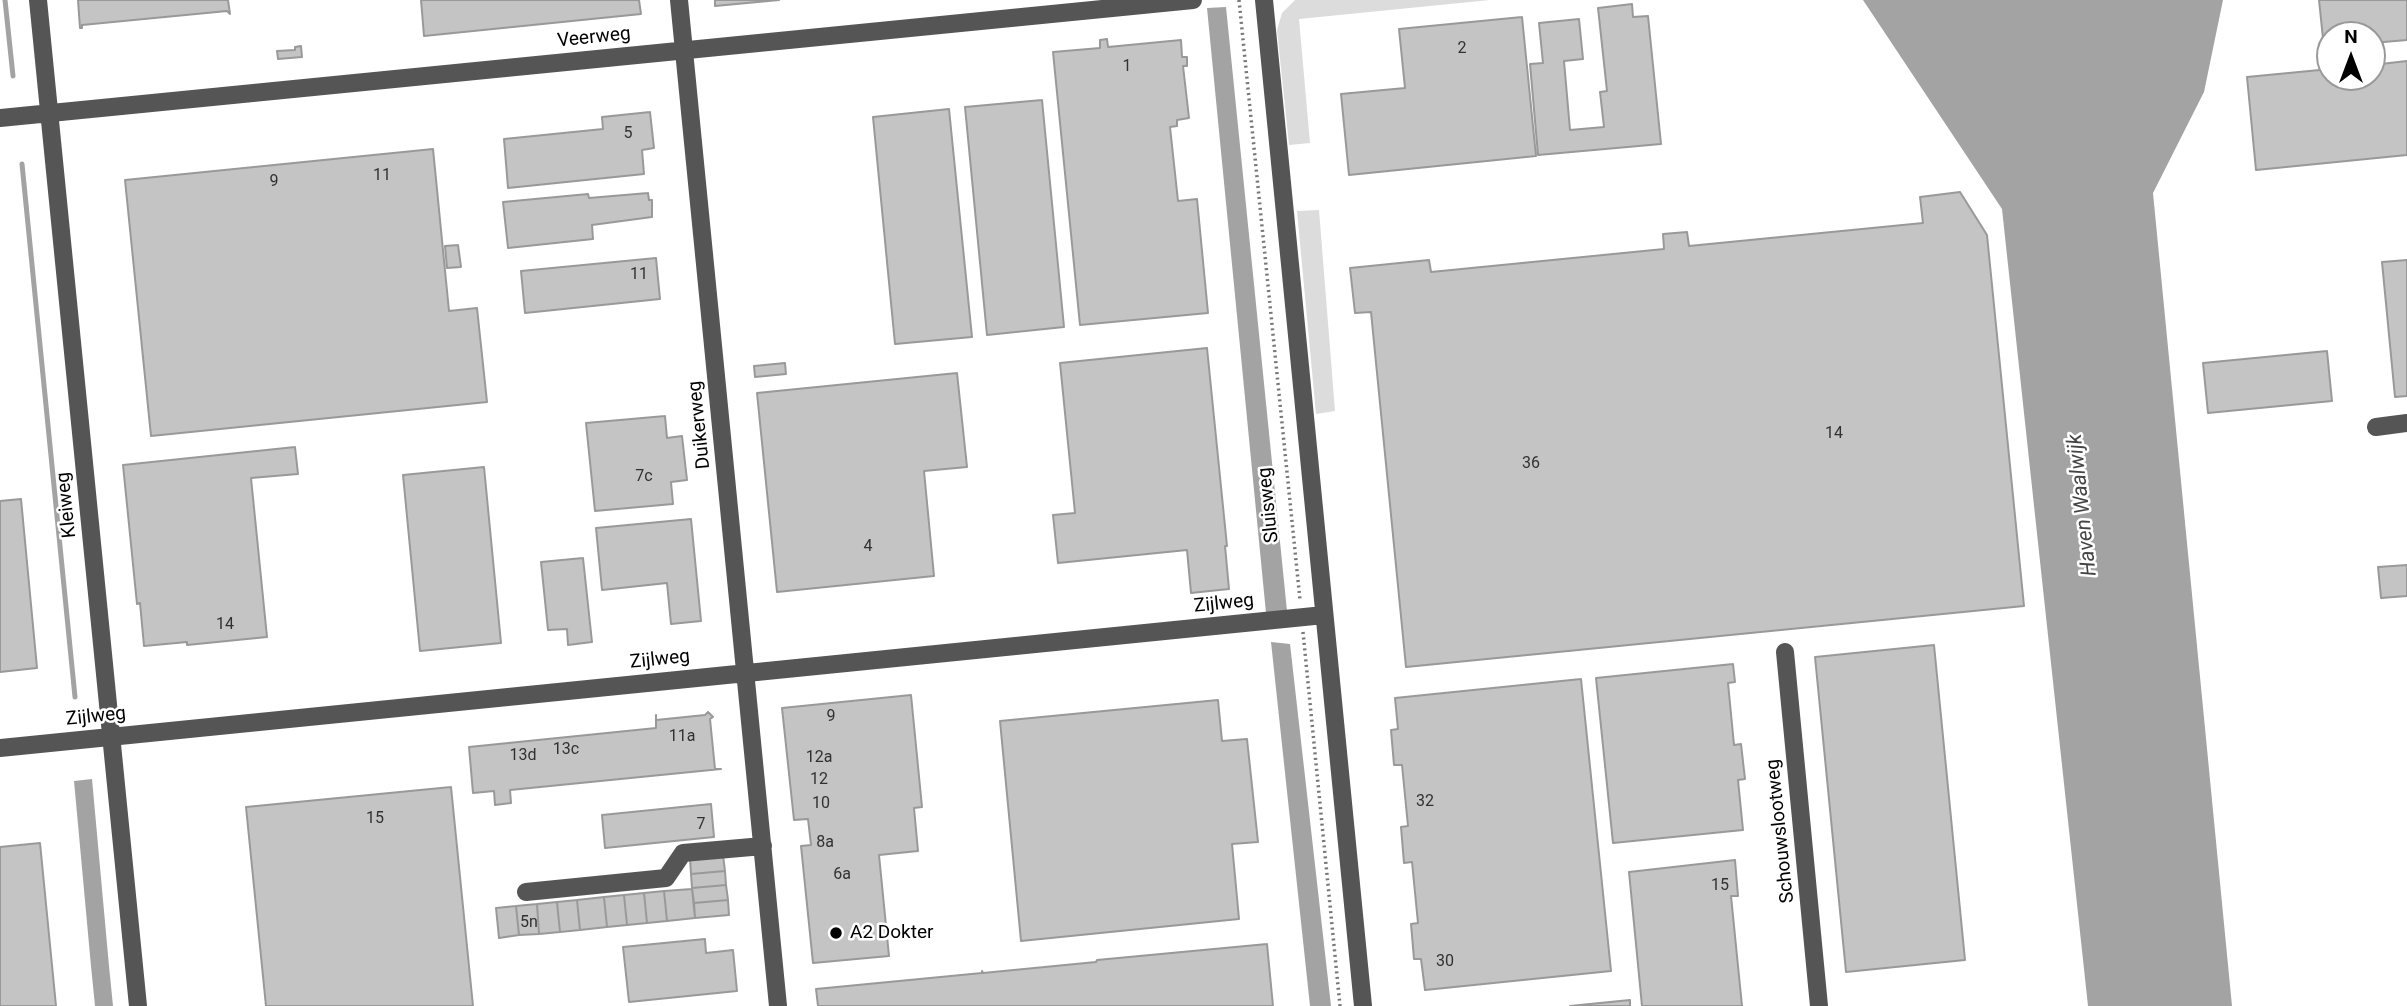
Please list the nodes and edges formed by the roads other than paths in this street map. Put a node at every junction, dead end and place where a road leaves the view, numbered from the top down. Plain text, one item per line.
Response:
1 (38, 0) edge
2 (679, 0) edge
3 (1193, 0) edge
4 (1264, 0) edge
5 (684, 50) junction
6 (50, 113) junction
7 (0, 118) edge
8 (2407, 424) edge
9 (2376, 427) dead end
10 (1324, 615) junction
11 (1785, 652) dead end
12 (745, 673) junction
13 (111, 737) junction
14 (0, 747) edge
15 (762, 846) junction
16 (526, 892) dead end
17 (138, 1006) edge
18 (778, 1006) edge
19 (1363, 1006) edge
20 (1819, 1006) edge

1 - 6 street, Kleiweg
2 - 5 street, Duikerweg
3 - 5 street, Veerweg
4 - 10 street
5 - 6 street, Veerweg
5 - 12 street, Duikerweg
6 - 7 street, Veerweg
6 - 13 street, Kleiweg
8 - 9 street
10 - 12 street, Zijlweg
10 - 19 street
11 - 20 street, Schouwslootweg
12 - 13 street, Zijlweg
12 - 15 street, Duikerweg
13 - 14 street, Zijlweg
13 - 17 street, Kleiweg
15 - 16 street
15 - 18 street, Duikerweg

